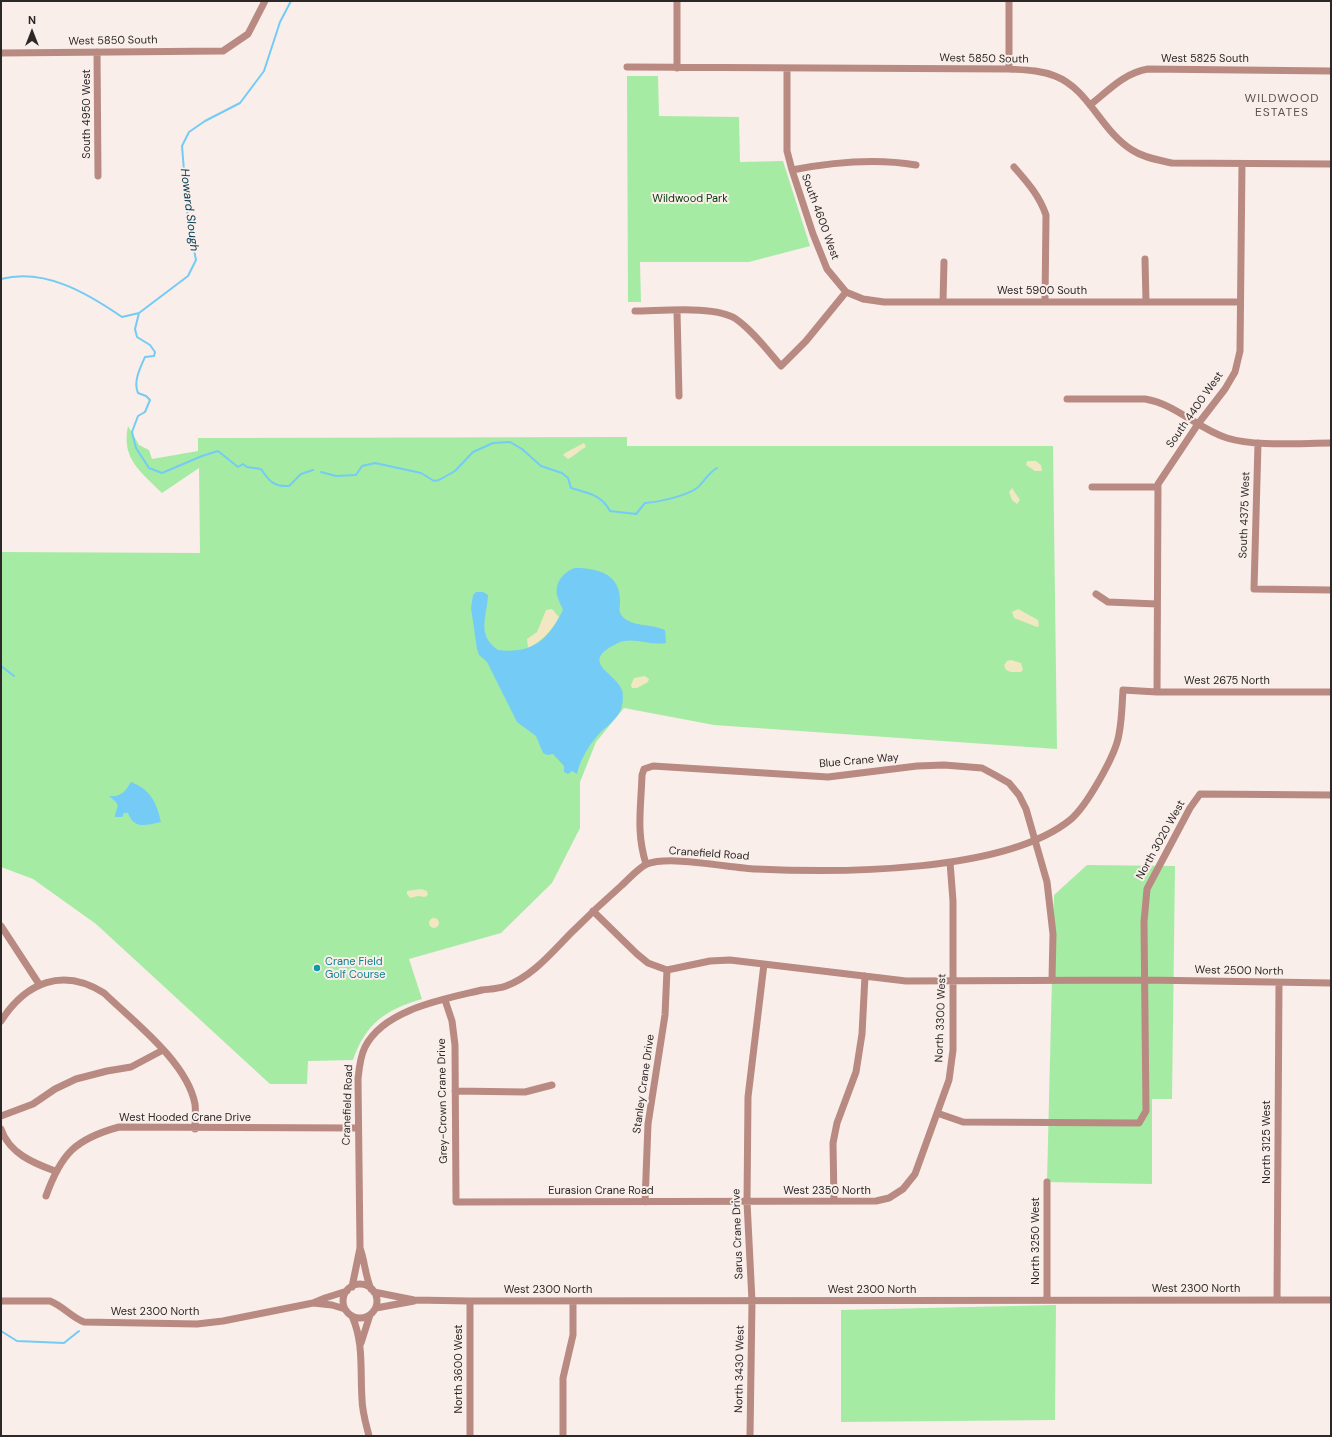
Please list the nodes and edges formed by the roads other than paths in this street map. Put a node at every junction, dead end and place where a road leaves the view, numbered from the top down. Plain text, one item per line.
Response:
1 (265, 1) edge
2 (677, 1) edge
3 (1008, 1) edge
4 (98, 52) junction
5 (1, 53) edge
6 (627, 67) dead end
7 (677, 68) junction
8 (787, 68) junction
9 (1009, 69) junction
10 (1331, 71) edge
11 (1090, 106) junction
12 (1242, 164) junction
13 (1331, 164) edge
14 (916, 165) dead end
15 (1014, 167) dead end
16 (792, 170) junction
17 (98, 176) dead end
18 (1145, 259) dead end
19 (944, 262) dead end
20 (846, 292) junction
21 (943, 302) junction
22 (1045, 302) junction
23 (1146, 302) junction
24 (1240, 302) junction
25 (635, 311) dead end
26 (677, 311) junction
27 (679, 396) dead end
28 (1067, 399) dead end
29 (1198, 424) junction
30 (1258, 443) junction
31 (1331, 444) edge
32 (1092, 487) dead end
33 (1158, 487) junction
34 (1331, 590) edge
35 (1096, 594) dead end
36 (1157, 604) junction
37 (1123, 690) joint
38 (1157, 692) junction
39 (1331, 692) edge
40 (1331, 795) edge
41 (1034, 841) junction
42 (950, 862) junction
43 (646, 864) junction
44 (593, 911) junction
45 (1, 926) edge
46 (764, 964) junction
47 (667, 970) junction
48 (865, 976) junction
49 (953, 980) junction
50 (1052, 980) junction
51 (1146, 980) junction
52 (1279, 983) junction
53 (1331, 983) edge
54 (40, 984) junction
55 (445, 1000) junction
56 (1, 1021) edge
57 (163, 1050) junction
58 (552, 1085) dead end
59 (455, 1092) junction
60 (937, 1113) junction
61 (1, 1116) edge
62 (358, 1128) junction
63 (1, 1129) edge
64 (196, 1129) junction
65 (55, 1171) junction
66 (1047, 1182) dead end
67 (903, 1189) joint
68 (46, 1196) dead end
69 (456, 1202) joint
70 (645, 1202) junction
71 (747, 1202) junction
72 (834, 1202) junction
73 (360, 1248) junction
74 (349, 1289) junction
75 (372, 1290) junction
76 (414, 1300) junction
77 (1047, 1300) junction
78 (1277, 1300) junction
79 (1331, 1300) edge
80 (1, 1301) edge
81 (470, 1301) junction
82 (573, 1301) junction
83 (752, 1301) junction
84 (313, 1303) junction
85 (376, 1308) junction
86 (345, 1309) junction
87 (370, 1315) junction
88 (352, 1316) junction
89 (361, 1345) junction
90 (369, 1436) edge
91 (470, 1436) edge
92 (563, 1436) edge
93 (750, 1436) edge

1 - 4 street, West 5850 South
2 - 7 street
3 - 9 street
4 - 5 street, West 5850 South
4 - 17 street, South 4950 West
6 - 7 street, West 5850 South
7 - 8 street, West 5850 South
8 - 9 street, West 5850 South
8 - 16 street, South 4600 West
9 - 11 street, West 5850 South
10 - 11 street, West 5825 South
11 - 12 street, West 5850 South
12 - 13 street, West 5850 South
12 - 24 street, South 4400 West
14 - 16 street
15 - 22 street
16 - 20 street, South 4600 West
18 - 23 street
19 - 21 street
20 - 21 street, West 5900 South
20 - 26 street
21 - 22 street, West 5900 South
22 - 23 street, West 5900 South
23 - 24 street, West 5900 South
24 - 29 street, South 4400 West
25 - 26 street
26 - 27 street
28 - 29 street
29 - 30 street
29 - 33 street, South 4400 West
30 - 31 street
30 - 34 street, South 4375 West
32 - 33 street
33 - 36 street
35 - 36 street
36 - 38 street
37 - 38 street, West 2675 North
37 - 41 street, Cranefield Road
38 - 39 street, West 2675 North
40 - 51 street, North 3020 West
41 - 42 street, Cranefield Road
41 - 43 street, Blue Crane Way
41 - 50 street, Blue Crane Way
42 - 43 street, Cranefield Road
42 - 49 street, North 3300 West
43 - 44 street, Cranefield Road
44 - 47 street
44 - 55 street, Cranefield Road
45 - 54 street
46 - 47 street, West 2500 North
46 - 48 street, West 2500 North
46 - 71 street, Sarus Crane Drive
47 - 70 street, Stanley Crane Drive
48 - 49 street, West 2500 North
48 - 72 street
49 - 50 street, West 2500 North
49 - 60 street, North 3300 West
50 - 51 street, West 2500 North
51 - 52 street, West 2500 North
51 - 60 street
52 - 53 street, West 2500 North
52 - 78 street, North 3125 West
54 - 56 street
54 - 57 street
55 - 59 street, Grey-Crown Crane Drive
55 - 62 street, Cranefield Road
57 - 61 street
57 - 64 street
58 - 59 street
59 - 69 street, Grey-Crown Crane Drive
60 - 67 street, North 3300 West
62 - 64 street, West Hooded Crane Drive
62 - 73 street, Cranefield Road
63 - 65 street
64 - 65 street, West Hooded Crane Drive
65 - 68 street, West Hooded Crane Drive
66 - 77 street, North 3250 West
67 - 72 street, West 2350 North
69 - 70 street, Eurasion Crane Road
70 - 71 street, Eurasion Crane Road
71 - 72 street, West 2350 North
71 - 83 street, Sarus Crane Drive
73 - 74 street, Cranefield Road
73 - 75 street, Cranefield Road
74 - 75 street
74 - 84 street
74 - 86 street
75 - 76 street
75 - 85 street
76 - 81 street, West 2300 North
76 - 85 street
77 - 78 street, West 2300 North
77 - 83 street, West 2300 North
78 - 79 street, West 2300 North
80 - 84 street, West 2300 North
81 - 82 street, West 2300 North
81 - 91 street, North 3600 West
82 - 83 street, West 2300 North
82 - 92 street
83 - 93 street, North 3430 West
84 - 86 street
85 - 87 street
86 - 88 street
87 - 88 street
87 - 89 street
88 - 89 street
89 - 90 street

